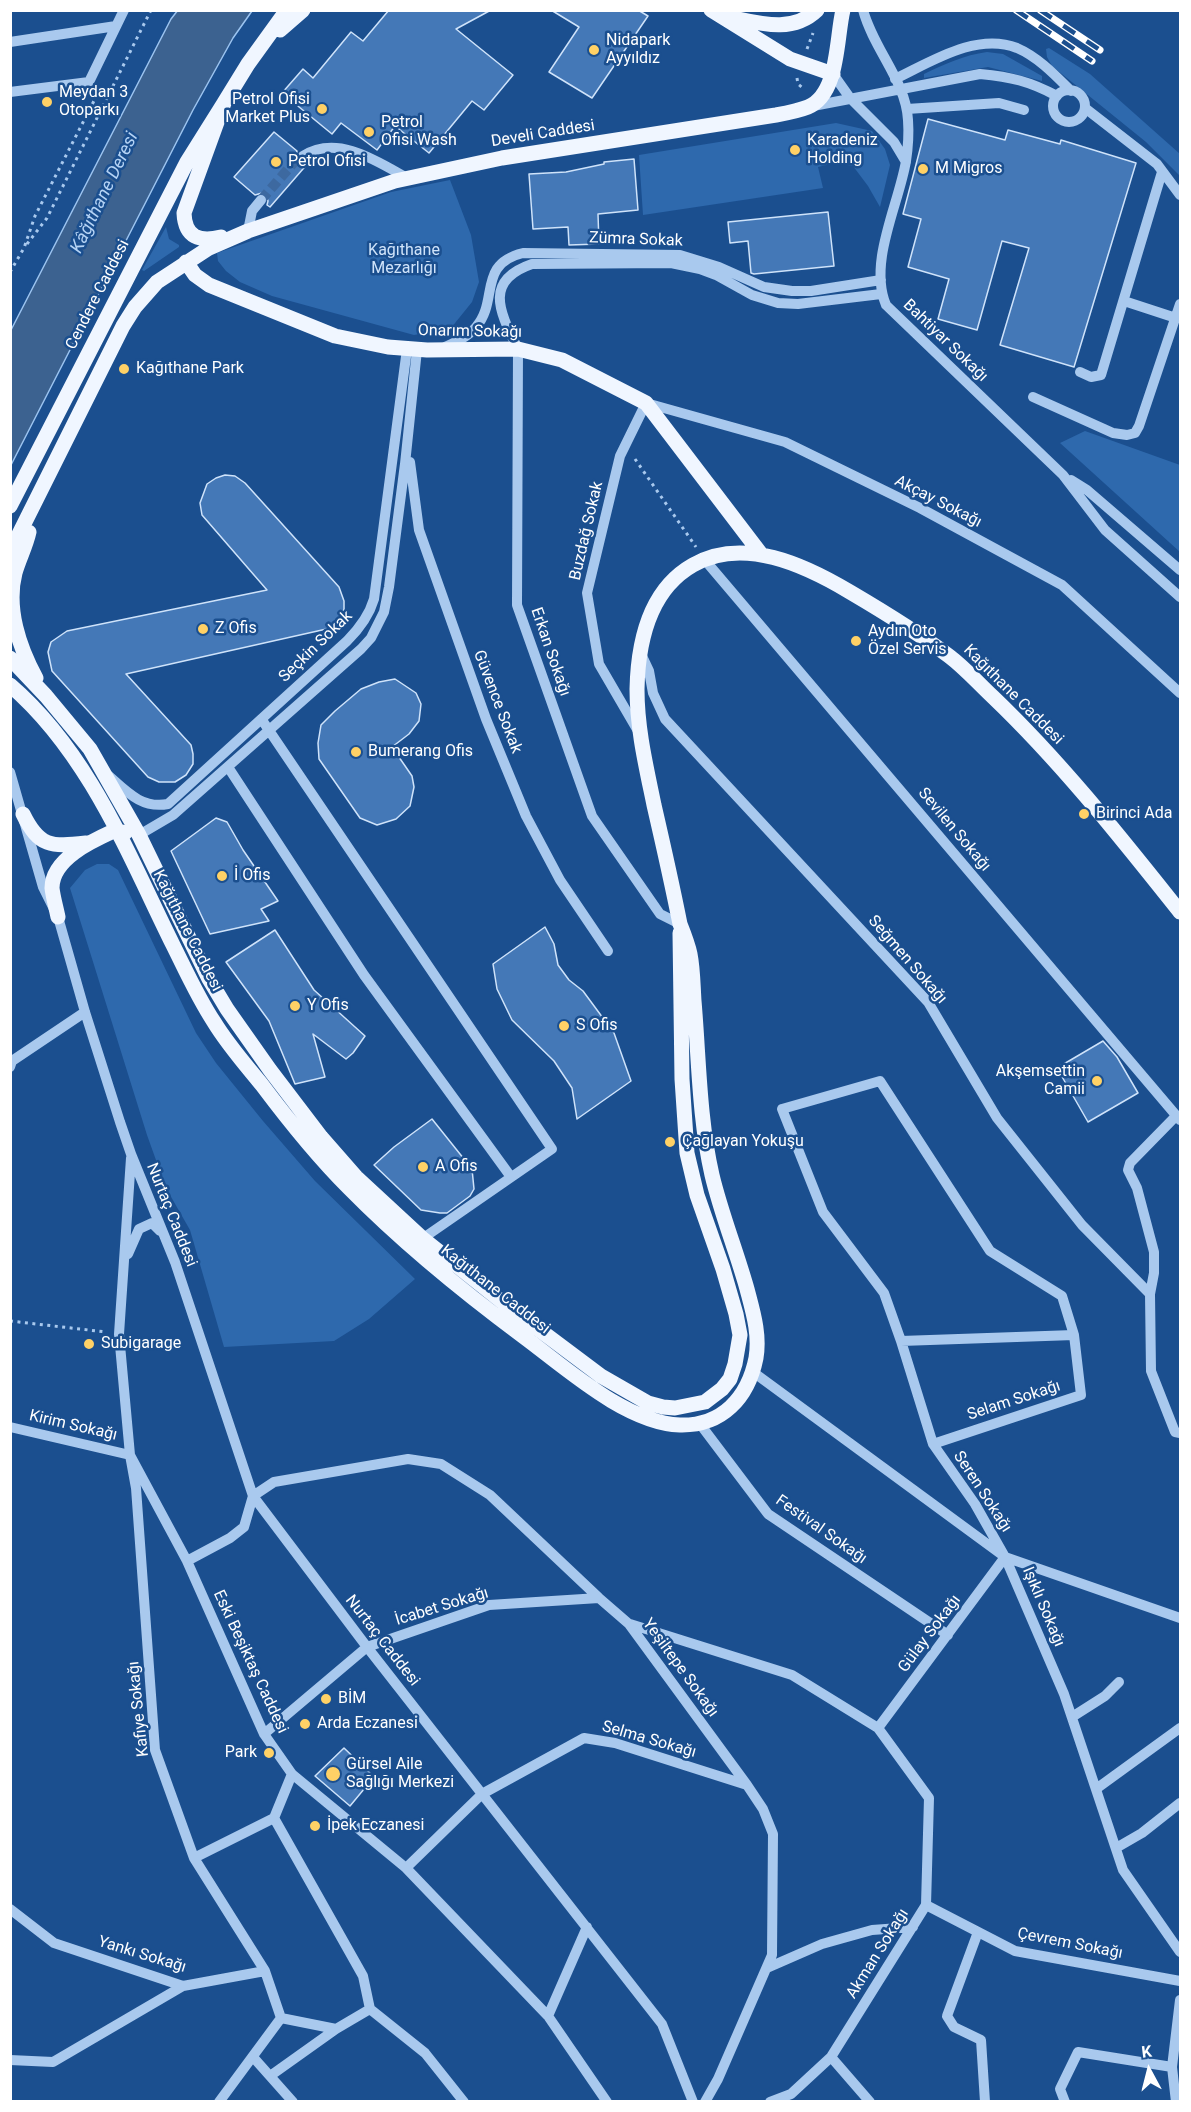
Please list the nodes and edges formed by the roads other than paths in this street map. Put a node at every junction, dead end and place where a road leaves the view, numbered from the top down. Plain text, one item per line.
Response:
1 (124, 10) edge
2 (286, 10) edge
3 (303, 10) edge
4 (817, 10) edge
5 (843, 10) edge
6 (863, 10) edge
7 (714, 13) edge
8 (116, 26) junction
9 (10, 42) edge
10 (262, 45) junction
11 (832, 74) junction
12 (895, 79) junction
13 (902, 90) junction
14 (1071, 91) junction
15 (10, 92) edge
16 (1057, 96) junction
17 (850, 98) junction
18 (224, 103) junction
19 (810, 106) junction
20 (1085, 108) junction
21 (907, 109) junction
22 (1024, 110) dead end
23 (303, 156) tunnel mouth
24 (906, 162) junction
25 (1162, 172) junction
26 (407, 178) junction
27 (1180, 195) edge
28 (261, 200) tunnel mouth
29 (248, 231) junction
30 (186, 262) junction
31 (881, 280) junction
32 (881, 294) junction
33 (1124, 301) junction
34 (1180, 304) edge
35 (1176, 318) junction
36 (412, 349) junction
37 (436, 350) junction
38 (518, 350) junction
39 (1080, 372) dead end
40 (1033, 397) dead end
41 (646, 403) junction
42 (407, 444) junction
43 (1063, 475) junction
44 (10, 506) edge
45 (32, 511) junction
46 (10, 552) edge
47 (761, 554) junction
48 (704, 558) junction
49 (1180, 570) edge
50 (1180, 597) edge
51 (640, 651) junction
52 (10, 658) edge
53 (10, 685) edge
54 (1180, 693) edge
55 (46, 696) junction
56 (262, 720) junction
57 (269, 730) junction
58 (639, 732) junction
59 (228, 767) junction
60 (102, 769) junction
61 (10, 772) edge
62 (23, 814) junction
63 (116, 830) junction
64 (140, 835) junction
65 (86, 843) junction
66 (1180, 912) edge
67 (58, 916) junction
68 (680, 924) junction
69 (608, 951) dead end
70 (85, 1012) junction
71 (10, 1067) edge
72 (1178, 1118) edge
73 (131, 1154) junction
74 (511, 1177) junction
75 (164, 1236) junction
76 (417, 1243) junction
77 (124, 1263) junction
78 (1150, 1294) junction
79 (1074, 1335) junction
80 (901, 1341) junction
81 (735, 1364) junction
82 (753, 1372) junction
83 (691, 1406) junction
84 (700, 1424) junction
85 (10, 1427) edge
86 (1180, 1434) edge
87 (933, 1444) junction
88 (129, 1455) junction
89 (253, 1496) junction
90 (1005, 1557) junction
91 (187, 1562) junction
92 (599, 1598) junction
93 (1180, 1618) edge
94 (629, 1624) junction
95 (948, 1635) junction
96 (367, 1647) junction
97 (1119, 1682) dead end
98 (1072, 1717) junction
99 (878, 1728) junction
100 (1180, 1728) edge
101 (264, 1734) junction
102 (292, 1774) junction
103 (747, 1785) junction
104 (1096, 1789) junction
105 (482, 1794) junction
106 (1180, 1803) edge
107 (274, 1818) junction
108 (1116, 1848) junction
109 (194, 1858) junction
110 (405, 1868) junction
111 (926, 1905) junction
112 (10, 1909) edge
113 (587, 1927) junction
114 (913, 1927) junction
115 (978, 1932) junction
116 (1180, 1952) edge
117 (767, 1968) junction
118 (265, 1971) junction
119 (1180, 1981) edge
120 (183, 1986) junction
121 (1180, 2001) edge
122 (370, 2009) junction
123 (548, 2016) junction
124 (282, 2018) junction
125 (336, 2029) junction
126 (253, 2057) junction
127 (831, 2057) junction
128 (10, 2060) edge
129 (1172, 2067) junction
130 (270, 2076) junction
131 (219, 2102) edge
132 (293, 2102) edge
133 (464, 2102) edge
134 (607, 2102) edge
135 (693, 2102) edge
136 (705, 2102) edge
137 (770, 2102) edge
138 (870, 2102) edge
139 (985, 2102) edge
140 (1065, 2102) edge
141 (1176, 2102) edge

1 - 8 street
2 - 10 main road
3 - 10 main road
4 - 7 main road
5 - 11 main road
6 - 12 street, Bahtiyar Sokağı
7 - 11 main road
8 - 9 street
8 - 15 street
10 - 18 main road
11 - 17 street
11 - 19 main road
12 - 13 street, Bahtiyar Sokağı
12 - 14 street
13 - 16 street
13 - 17 street
13 - 21 street, Bahtiyar Sokağı
14 - 16 street
14 - 20 street
16 - 20 street
17 - 19 street
17 - 24 street
18 - 29 main road
18 - 44 main road, Cendere Caddesi
19 - 26 main road, Develi Caddesi
20 - 25 street
21 - 22 street
21 - 24 street, Bahtiyar Sokağı
23 - 26 street
24 - 31 street, Bahtiyar Sokağı
25 - 27 street
25 - 33 street
26 - 29 main road, Develi Caddesi
28 - 29 street
29 - 30 main road
30 - 36 main road, Onarım Sokağı
30 - 45 main road
31 - 32 street, Bahtiyar Sokağı
31 - 37 street, Zümra Sokak
32 - 38 street, Zümra Sokak
32 - 43 street, Bahtiyar Sokağı
33 - 35 street
33 - 39 street
34 - 35 street
35 - 40 street
36 - 37 main road, Onarım Sokağı
36 - 42 street, Seçkin Sokak
36 - 56 street, Seçkin Sokak
37 - 38 main road, Onarım Sokağı
38 - 41 main road, Onarım Sokağı
38 - 68 street, Erkan Sokağı
41 - 47 main road, Onarım Sokağı
41 - 54 street, Akçay Sokağı
41 - 58 street, Buzdağ Sokak
42 - 57 street, Seçkin Sokak
42 - 69 street, Güvence Sokak
43 - 49 street, Bahtiyar Sokağı
43 - 50 street, Bahtiyar Sokağı
45 - 46 main road
45 - 55 main road
47 - 48 main road, Kağıthane Caddesi
47 - 66 main road, Kağıthane Caddesi
48 - 51 main road, Kağıthane Caddesi
48 - 72 street, Sevilen Sokağı
51 - 58 main road, Kağıthane Caddesi
51 - 78 street, Seğmen Sokağı
52 - 55 main road, Kağıthane Caddesi
53 - 63 main road, Kağıthane Caddesi
55 - 60 main road, Kağıthane Caddesi
56 - 57 street
56 - 60 street, Seçkin Sokak
57 - 59 street, Seçkin Sokak
57 - 74 street
58 - 68 main road, Kağıthane Caddesi
59 - 64 street, Seçkin Sokak
59 - 74 street
60 - 64 main road, Kağıthane Caddesi
61 - 62 street, Nurtaç Caddesi
62 - 65 main road
62 - 67 street, Nurtaç Caddesi
63 - 64 main road
63 - 65 main road
63 - 76 main road, Kağıthane Caddesi
64 - 76 main road, Kağıthane Caddesi
65 - 67 main road
67 - 70 street, Nurtaç Caddesi
68 - 81 main road, Kağıthane Caddesi
68 - 82 main road, Kağıthane Caddesi
70 - 71 street
70 - 73 street, Nurtaç Caddesi
72 - 78 street
73 - 75 street, Nurtaç Caddesi
73 - 77 street, Eski Beşiktaş Caddesi
74 - 76 street
75 - 77 street
75 - 89 street, Nurtaç Caddesi
76 - 83 main road, Kağıthane Caddesi
76 - 84 main road, Kağıthane Caddesi
77 - 88 street, Eski Beşiktaş Caddesi
78 - 86 street
79 - 80 street
79 - 80 street, Seren Sokağı
79 - 87 street, Selam Sokağı
80 - 87 street, Seren Sokağı
81 - 82 main road
81 - 83 main road, Kağıthane Caddesi
82 - 84 main road, Kağıthane Caddesi
82 - 90 street, Işıklı Sokağı
83 - 84 main road
84 - 95 street, Festival Sokağı
85 - 88 street, Kirim Sokağı
87 - 90 street, Seren Sokağı
88 - 91 street, Eski Beşiktaş Caddesi
88 - 109 street, Kafiye Sokağı
89 - 91 street
89 - 92 street, Yeşiltepe Sokağı
89 - 96 street, Nurtaç Caddesi
90 - 93 street
90 - 95 street, Gülay Sokağı
90 - 98 street, Işıklı Sokağı
91 - 101 street, Eski Beşiktaş Caddesi
92 - 94 street, Yeşiltepe Sokağı
92 - 96 street, İcabet Sokağı
94 - 99 street, Akman Sokağı
94 - 103 street, Yeşiltepe Sokağı
95 - 99 street, Gülay Sokağı
96 - 101 street
96 - 105 street, Nurtaç Caddesi
97 - 98 street
98 - 104 street, Işıklı Sokağı
99 - 111 street, Akman Sokağı
100 - 104 street
101 - 102 street, Eski Beşiktaş Caddesi
102 - 107 street
102 - 110 street, Eski Beşiktaş Caddesi
103 - 105 street, Selma Sokağı
103 - 117 street, Yeşiltepe Sokağı
104 - 108 street, Işıklı Sokağı
105 - 110 street, Selma Sokağı
105 - 113 street, Nurtaç Caddesi
106 - 108 street
107 - 109 street
107 - 122 street
108 - 116 street, Işıklı Sokağı
109 - 118 street, Kafiye Sokağı
110 - 123 street, Eski Beşiktaş Caddesi
111 - 114 street, Akman Sokağı
111 - 115 street, Çevrem Sokağı
112 - 120 street, Yankı Sokağı
113 - 123 street
113 - 135 street, Nurtaç Caddesi
114 - 117 street
114 - 127 street, Akman Sokağı
115 - 119 street, Çevrem Sokağı
115 - 139 street
117 - 136 street, Yeşiltepe Sokağı
118 - 120 street, Yankı Sokağı
118 - 124 street
120 - 128 street
121 - 129 street
122 - 125 street
122 - 133 street
123 - 134 street, Eski Beşiktaş Caddesi
124 - 125 street
124 - 126 street
125 - 130 street
126 - 130 street
126 - 131 street
127 - 137 street, Akman Sokağı
127 - 138 street
129 - 140 street
129 - 141 street
130 - 132 street

